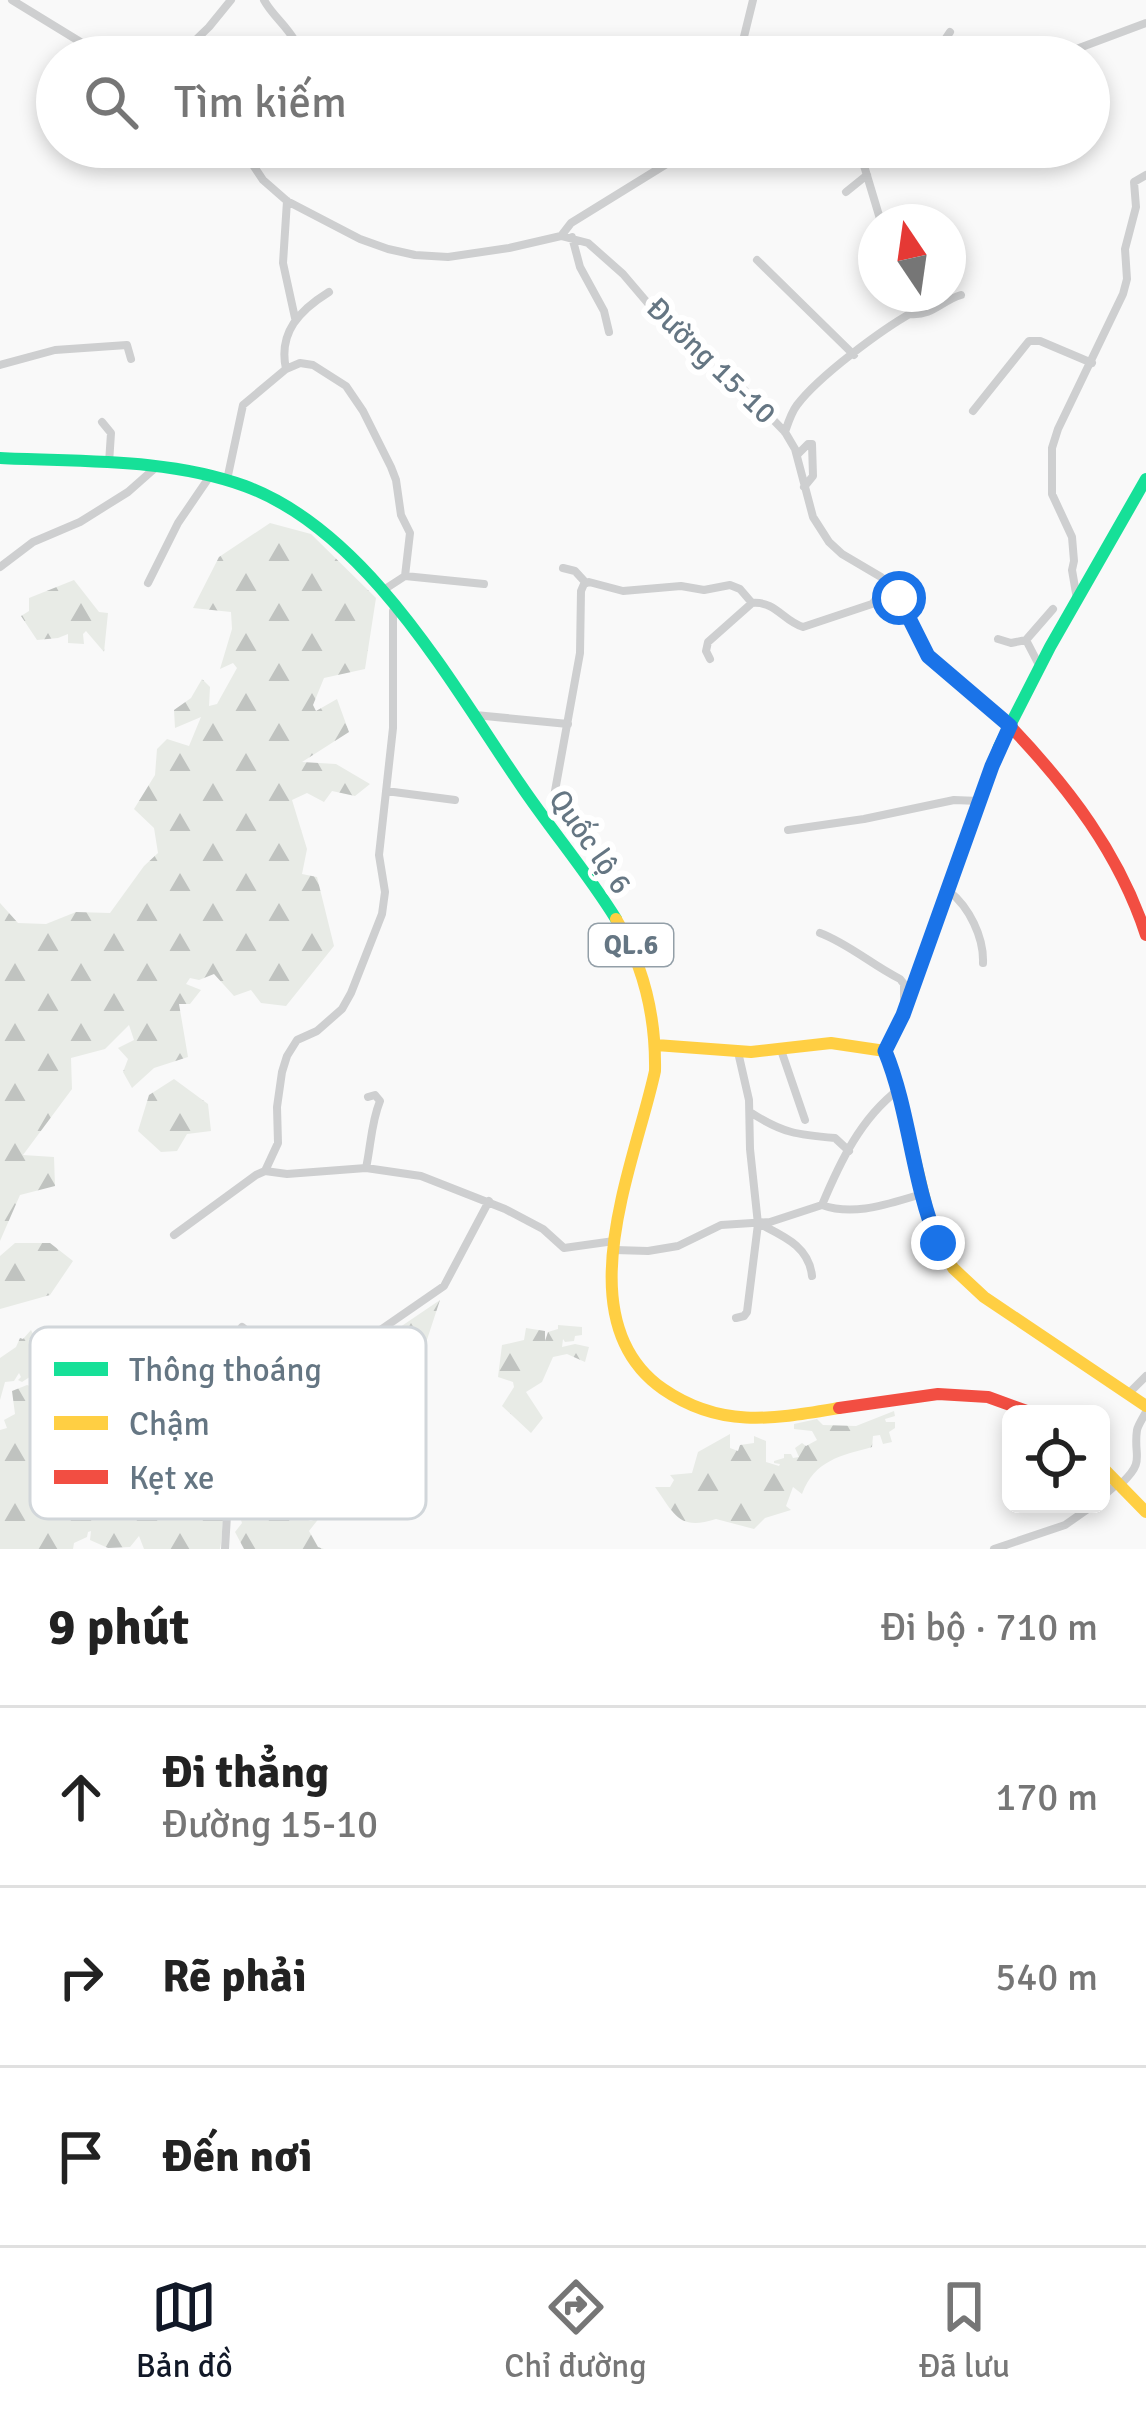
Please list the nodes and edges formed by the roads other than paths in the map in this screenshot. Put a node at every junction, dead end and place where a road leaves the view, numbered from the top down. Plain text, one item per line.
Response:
1 (12, 0) edge
2 (231, 0) edge
3 (263, 0) edge
4 (753, 0) edge
5 (1146, 23) edge
6 (950, 32) dead end
7 (70, 36) edge
8 (200, 36) edge
9 (292, 36) edge
10 (744, 36) edge
11 (947, 36) edge
12 (1110, 36) edge
13 (255, 168) edge
14 (660, 168) edge
15 (864, 168) edge
16 (867, 175) junction
17 (1146, 176) edge
18 (846, 192) dead end
19 (287, 201) junction
20 (876, 204) edge
21 (566, 236) junction
22 (757, 260) dead end
23 (329, 292) dead end
24 (931, 312) edge
25 (909, 314) joint
26 (296, 318) junction
27 (609, 332) dead end
28 (854, 355) junction
29 (131, 359) dead end
30 (1092, 362) junction
31 (0, 365) edge
32 (286, 369) junction
33 (973, 411) dead end
34 (102, 422) dead end
35 (785, 432) junction
36 (797, 455) junction
37 (0, 458) edge
38 (109, 464) junction
39 (156, 467) junction
40 (210, 476) junction
41 (1146, 479) edge
42 (227, 482) junction
43 (804, 487) junction
44 (0, 567) edge
45 (563, 568) dead end
46 (405, 576) junction
47 (148, 583) dead end
48 (586, 583) junction
49 (484, 584) dead end
50 (888, 585) junction
51 (382, 591) junction
52 (1077, 599) junction
53 (752, 603) junction
54 (393, 604) junction
55 (1053, 609) dead end
56 (998, 639) dead end
57 (1026, 640) junction
58 (710, 659) dead end
59 (1040, 666) junction
60 (474, 715) junction
61 (568, 724) junction
62 (1010, 726) junction
63 (386, 791) junction
64 (455, 800) dead end
65 (979, 801) junction
66 (549, 826) junction
67 (788, 830) dead end
68 (949, 891) junction
69 (820, 933) dead end
70 (1146, 935) edge
71 (983, 963) dead end
72 (903, 1015) junction
73 (656, 1045) junction
74 (781, 1050) junction
75 (885, 1051) junction
76 (738, 1052) junction
77 (898, 1090) junction
78 (368, 1096) dead end
79 (749, 1111) junction
80 (805, 1120) dead end
81 (849, 1151) junction
82 (365, 1168) junction
83 (265, 1171) junction
84 (922, 1194) junction
85 (489, 1201) junction
86 (822, 1204) junction
87 (758, 1224) junction
88 (174, 1235) dead end
89 (614, 1245) junction
90 (812, 1276) dead end
91 (736, 1318) dead end
92 (384, 1327) edge
93 (1146, 1376) edge
94 (1129, 1393) junction
95 (1016, 1405) edge
96 (1146, 1409) edge
97 (1110, 1474) edge
98 (1120, 1483) junction
99 (1110, 1491) edge
100 (1146, 1512) edge
101 (1082, 1513) edge
102 (227, 1519) edge
103 (225, 1549) edge
104 (994, 1549) edge

1 - 7 street
2 - 8 street
3 - 9 street
4 - 10 street
5 - 12 street
6 - 11 street
13 - 19 street
14 - 21 street
15 - 16 street
16 - 18 street
16 - 20 street
17 - 30 street
19 - 21 street
19 - 26 street
21 - 27 street
21 - 35 street, Đường 15-10
22 - 28 street
23 - 26 street
24 - 25 street
25 - 28 street
26 - 32 street
28 - 35 street
29 - 31 street
30 - 33 street
30 - 52 street
32 - 42 street
32 - 46 street
34 - 38 street
35 - 36 street, Đường 15-10
36 - 43 street, Đường 15-10
36 - 43 street
37 - 38 main road, Quốc lộ 6 / QL.6
38 - 39 main road, Quốc lộ 6 / QL.6
39 - 40 main road, Quốc lộ 6 / QL.6
39 - 44 street
40 - 42 main road, Quốc lộ 6 / QL.6
40 - 47 street
41 - 52 main road
42 - 51 main road, Quốc lộ 6 / QL.6
43 - 50 street, Đường 15-10
45 - 48 street
46 - 49 street
46 - 51 street
48 - 53 street
48 - 61 street
50 - 53 street
50 - 62 street, Đường 15-10
51 - 54 main road, Quốc lộ 6 / QL.6
52 - 59 main road
53 - 58 street
54 - 60 main road, Quốc lộ 6 / QL.6
54 - 63 street
55 - 57 street
56 - 57 street
57 - 59 street
59 - 62 main road
60 - 61 street
60 - 66 main road, Quốc lộ 6 / QL.6
61 - 66 street
62 - 65 main road
62 - 70 main road
63 - 64 street
63 - 83 street
65 - 67 street
65 - 68 main road
66 - 73 main road, Quốc lộ 6 / QL.6
68 - 71 street
68 - 72 main road
69 - 72 street
72 - 75 main road
73 - 76 main road
73 - 89 main road, Quốc lộ 6 / QL.6
74 - 75 main road
74 - 76 main road
74 - 80 street
75 - 77 main road
76 - 79 street
77 - 81 street
77 - 84 main road
78 - 82 street
79 - 81 street
79 - 87 street
81 - 86 street
82 - 83 street
82 - 85 street
83 - 88 street
84 - 86 street
84 - 94 main road
85 - 89 street
85 - 92 street
86 - 87 street
87 - 89 street
87 - 90 street
87 - 91 street
89 - 95 main road, Quốc lộ 6 / QL.6
93 - 94 street
94 - 96 main road
96 - 98 street
97 - 98 main road
98 - 99 street
98 - 100 main road
101 - 104 street
102 - 103 street

